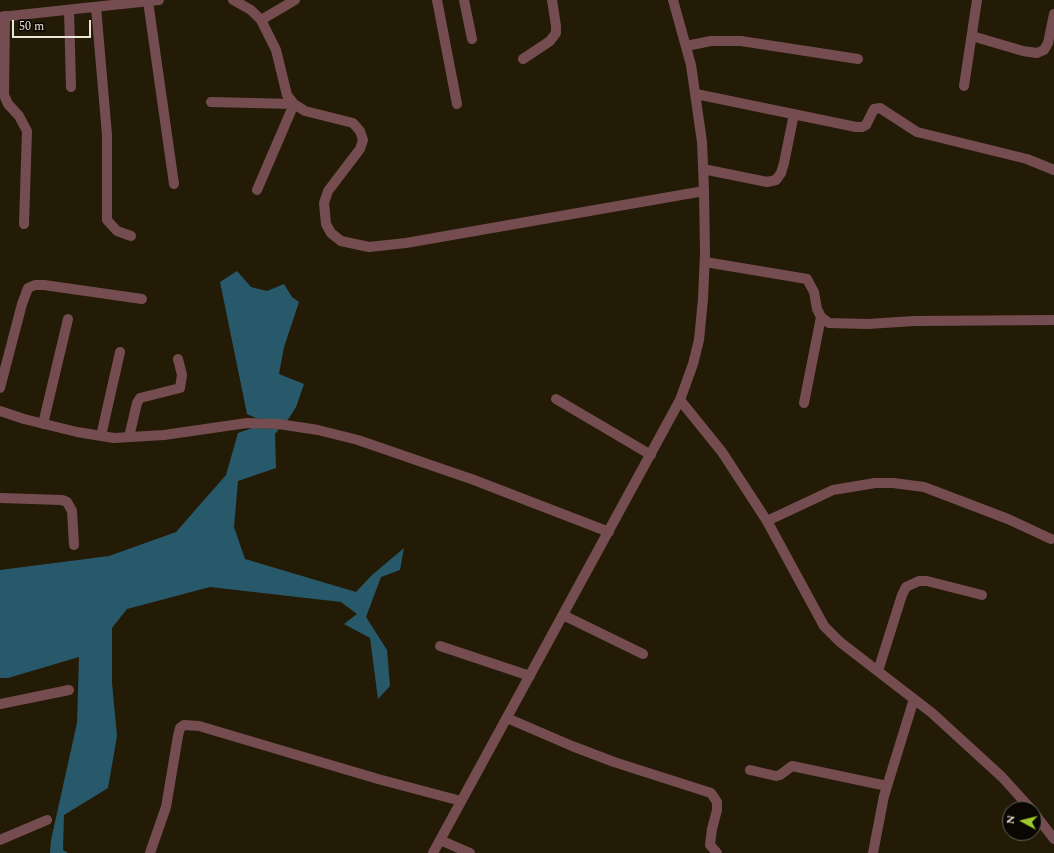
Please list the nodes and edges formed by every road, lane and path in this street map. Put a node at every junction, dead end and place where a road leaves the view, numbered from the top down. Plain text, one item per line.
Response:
1 (159, 0) edge
2 (233, 0) edge
3 (246, 0) edge
4 (295, 0) edge
5 (437, 0) edge
6 (464, 0) edge
7 (552, 0) edge
8 (673, 0) edge
9 (977, 0) edge
10 (148, 1) junction
11 (93, 5) edge
12 (69, 10) junction
13 (251, 10) junction
14 (1054, 14) edge
15 (3, 16) edge
16 (261, 20) junction
17 (972, 36) junction
18 (472, 39) dead end
19 (686, 46) junction
20 (523, 59) dead end
21 (858, 59) dead end
22 (964, 86) dead end
23 (71, 87) dead end
24 (696, 94) junction
25 (212, 102) dead end
26 (294, 104) junction
27 (457, 104) dead end
28 (794, 114) junction
29 (703, 169) junction
30 (1054, 170) edge
31 (174, 184) dead end
32 (257, 190) dead end
33 (704, 191) junction
34 (24, 224) dead end
35 (131, 236) dead end
36 (705, 262) junction
37 (142, 299) dead end
38 (821, 317) junction
39 (68, 319) dead end
40 (1054, 320) edge
41 (120, 352) dead end
42 (178, 359) dead end
43 (0, 388) edge
44 (556, 399) dead end
45 (680, 400) junction
46 (804, 403) dead end
47 (0, 411) edge
48 (43, 424) junction
49 (101, 436) junction
50 (129, 437) junction
51 (651, 455) junction
52 (0, 498) edge
53 (767, 521) junction
54 (609, 532) junction
55 (1051, 539) dead end
56 (74, 545) dead end
57 (982, 595) dead end
58 (563, 615) junction
59 (440, 646) dead end
60 (643, 654) dead end
61 (878, 671) junction
62 (530, 676) junction
63 (69, 690) dead end
64 (914, 699) junction
65 (0, 704) edge
66 (507, 718) junction
67 (750, 770) dead end
68 (887, 786) junction
69 (461, 801) junction
70 (1023, 801) edge
71 (47, 820) dead end
72 (1042, 823) edge
73 (1054, 839) edge
74 (0, 840) edge
75 (440, 840) junction
76 (709, 849) edge
77 (150, 853) edge
78 (433, 853) edge
79 (470, 853) edge
80 (717, 853) edge
81 (873, 853) edge

1 - 10 street
2 - 13 street
3 - 13 street
4 - 16 street
5 - 27 street
6 - 18 street
7 - 20 street
8 - 19 street
9 - 17 street
10 - 11 street
10 - 31 street
11 - 12 street
11 - 35 street
12 - 15 street
12 - 23 street
13 - 16 street
14 - 17 street
15 - 34 street
16 - 26 street
17 - 22 street
19 - 21 street
19 - 24 street
24 - 28 street
24 - 29 street
25 - 26 street
26 - 32 street
26 - 33 street
28 - 29 street
28 - 30 street
29 - 33 street
33 - 36 street
36 - 38 street
36 - 45 street
37 - 43 street
38 - 40 street
38 - 46 street
39 - 48 street
41 - 49 street
42 - 50 street
44 - 51 street
45 - 51 street
45 - 53 street
47 - 48 street
48 - 49 street
49 - 50 street
50 - 54 street
51 - 54 street
52 - 56 street
53 - 55 street
53 - 61 street
54 - 58 street
57 - 61 street
58 - 60 street
58 - 62 street
59 - 62 street
61 - 64 street
62 - 66 street
63 - 65 street
64 - 68 street
64 - 70 street
66 - 69 street
66 - 76 street
67 - 68 street
68 - 81 street
69 - 75 street
69 - 77 street
71 - 74 street
72 - 73 street
75 - 78 street
75 - 79 street
76 - 80 street

